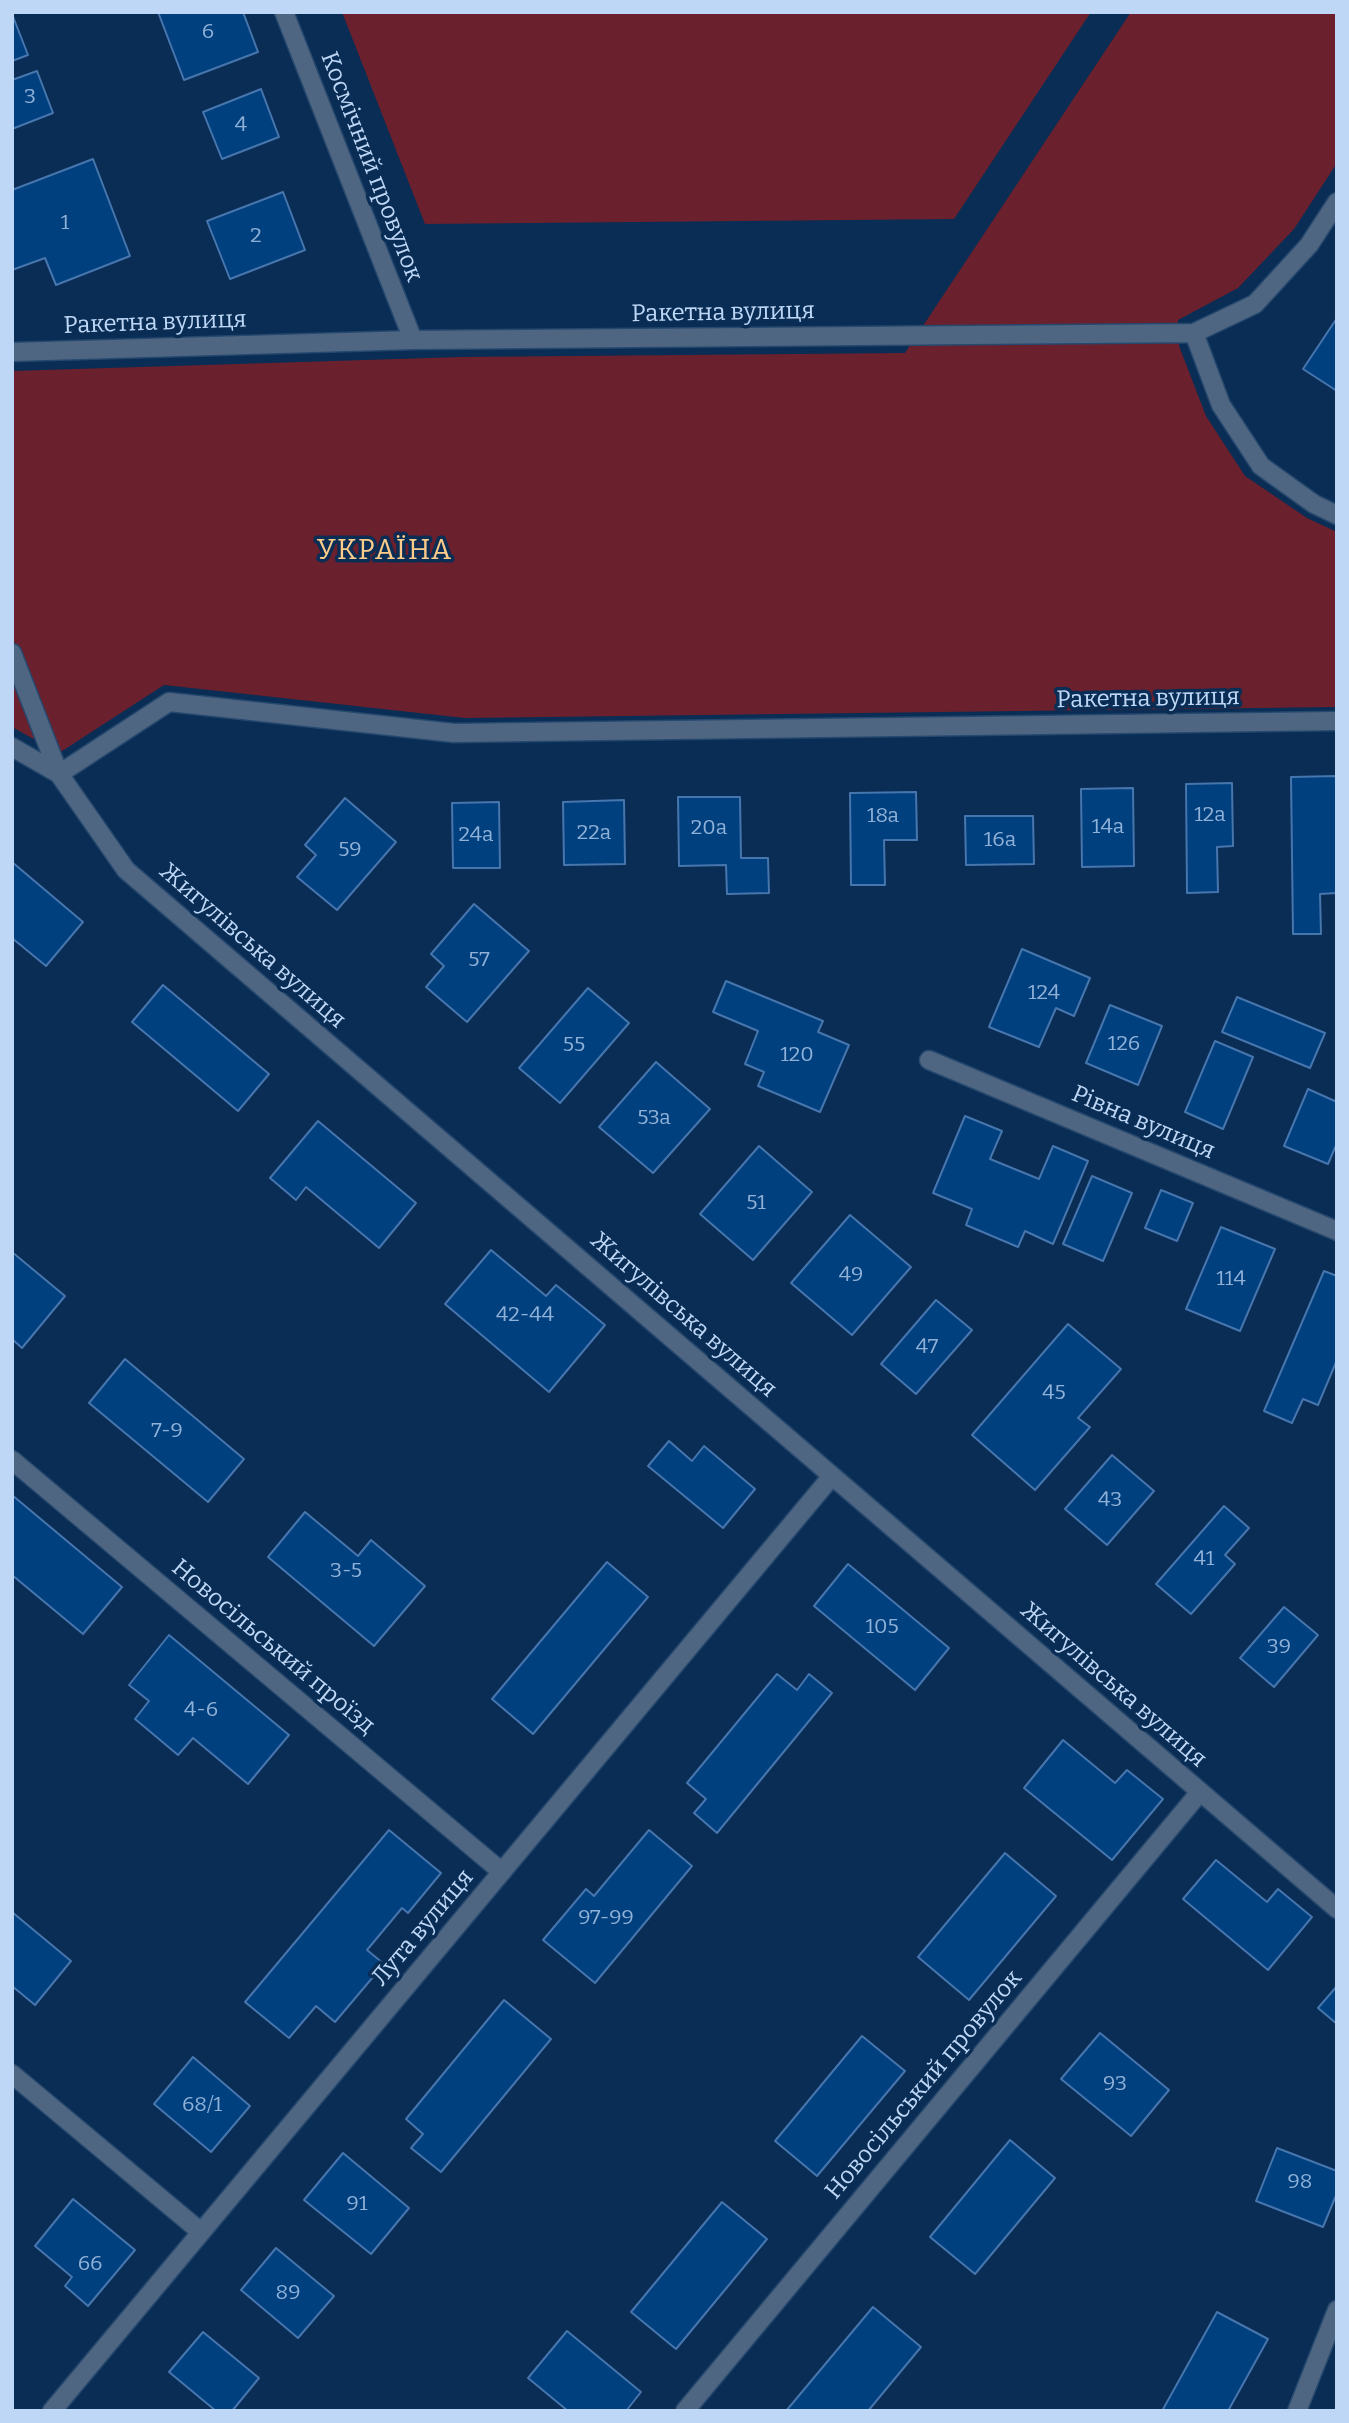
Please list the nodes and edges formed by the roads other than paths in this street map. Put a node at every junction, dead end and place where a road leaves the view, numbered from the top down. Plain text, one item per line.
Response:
1 (284, 12) edge
2 (1337, 202) edge
3 (1194, 333) junction
4 (413, 340) junction
5 (12, 352) edge
6 (1337, 515) edge
7 (12, 653) edge
8 (1337, 721) edge
9 (12, 747) edge
10 (60, 774) junction
11 (929, 1060) dead end
12 (1337, 1231) edge
13 (12, 1460) edge
14 (832, 1476) junction
15 (1200, 1791) junction
16 (502, 1872) junction
17 (1337, 1909) edge
18 (12, 2074) edge
19 (201, 2232) junction
20 (1337, 2310) edge
21 (52, 2411) edge
22 (685, 2411) edge
23 (1297, 2411) edge

1 - 4 street, Космічний провулок
2 - 3 street
3 - 4 street, Ракетна вулиця
3 - 6 street
4 - 5 street, Ракетна вулиця
7 - 10 street
8 - 10 street, Ракетна вулиця
9 - 10 street, Жигулівська вулиця
10 - 14 street, Жигулівська вулиця
11 - 12 street, Рівна вулиця
13 - 16 street, Новосільський проїзд
14 - 15 street, Жигулівська вулиця
14 - 16 street, Лута вулиця
15 - 17 street, Жигулівська вулиця
15 - 22 street, Новосільський провулок
16 - 19 street, Лута вулиця
18 - 19 street
19 - 21 street, Лута вулиця
20 - 23 street

